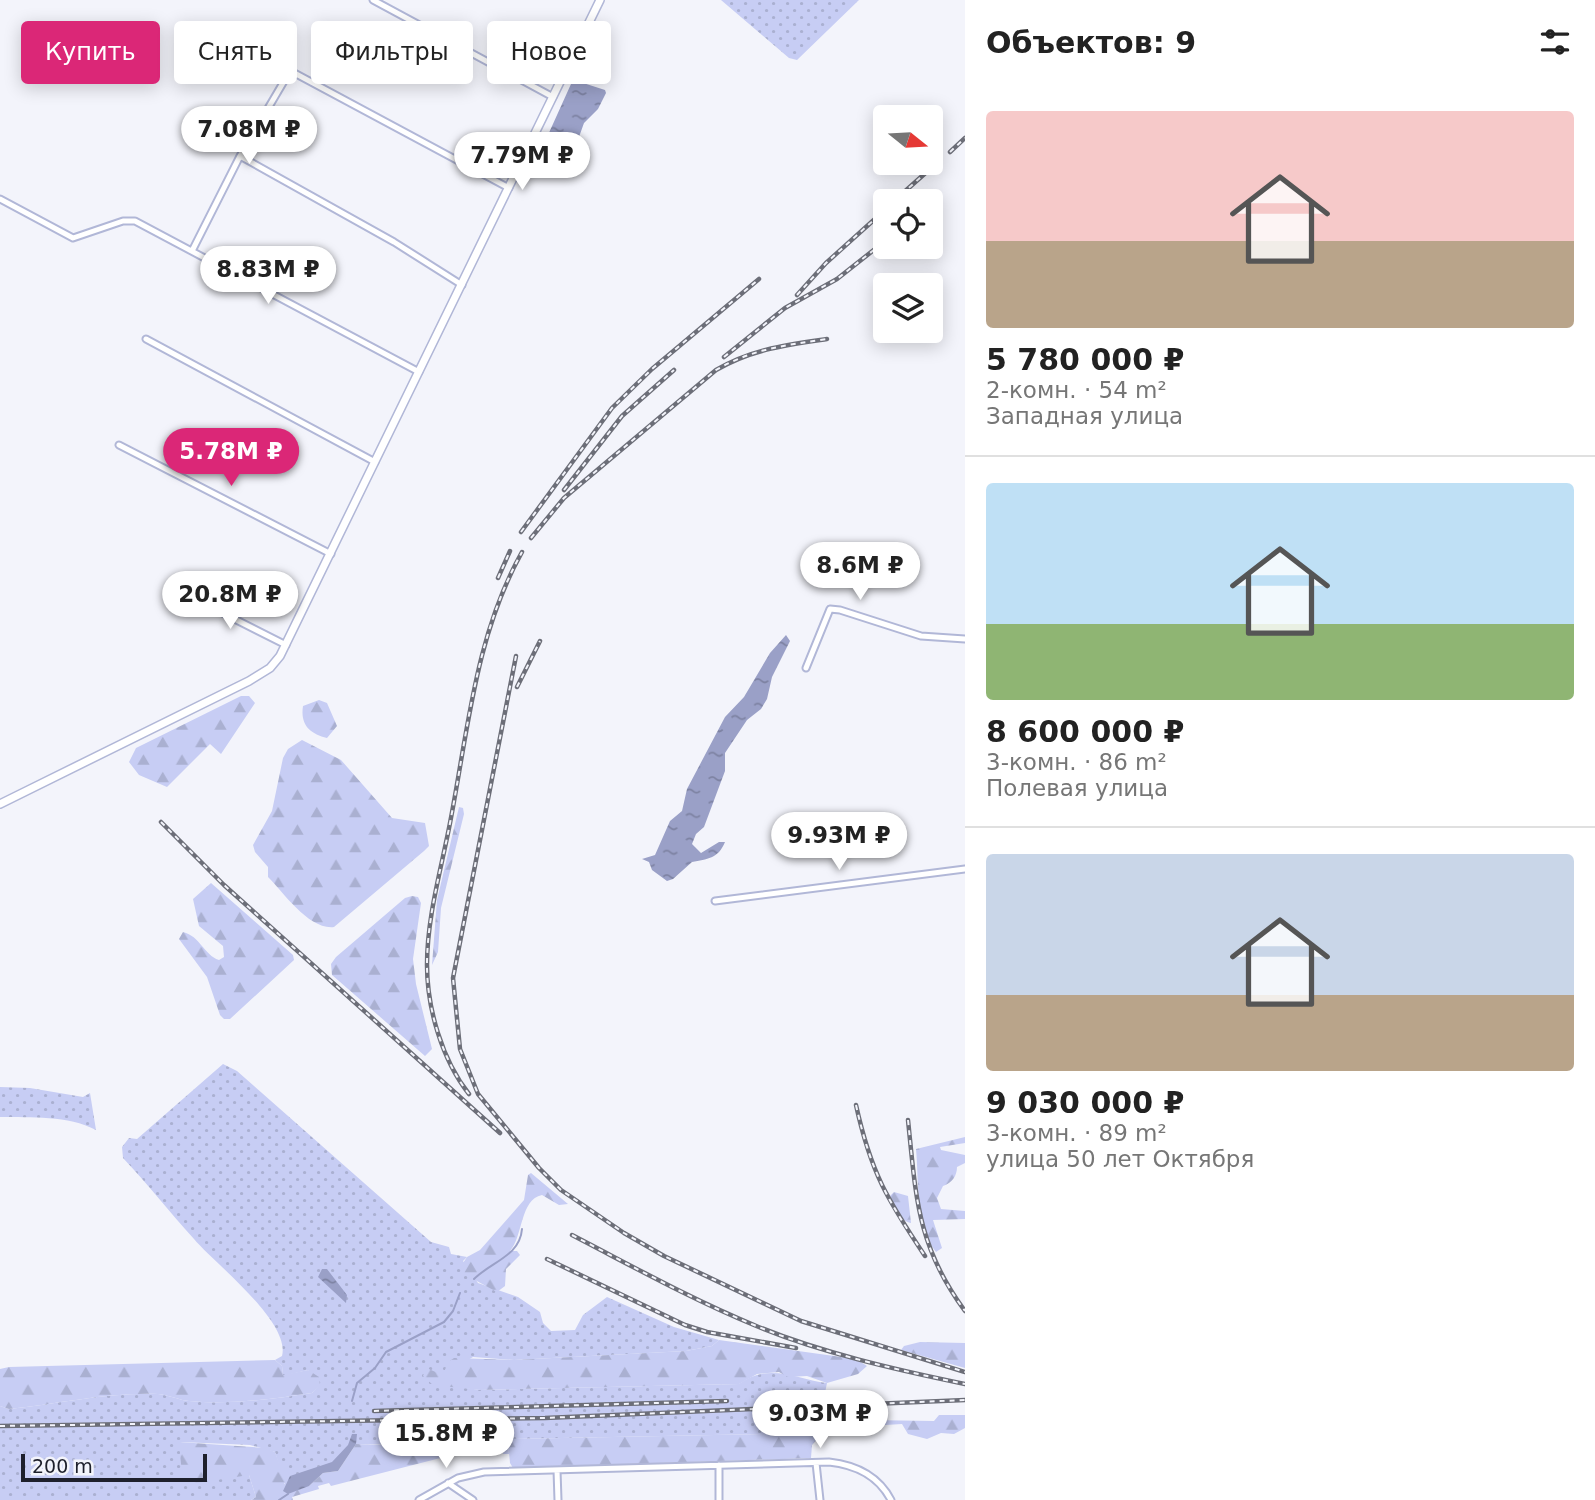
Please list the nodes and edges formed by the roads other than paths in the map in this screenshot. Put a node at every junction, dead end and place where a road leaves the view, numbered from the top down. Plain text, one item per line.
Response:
1 (373, 0) edge
2 (589, 0) edge
3 (599, 2) edge
4 (297, 75) edge
5 (282, 84) edge
6 (553, 97) junction
7 (240, 156) junction
8 (509, 188) junction
9 (0, 199) edge
10 (192, 251) junction
11 (462, 285) junction
12 (146, 339) dead end
13 (419, 372) junction
14 (118, 445) dead end
15 (376, 462) junction
16 (331, 554) junction
17 (185, 594) dead end
18 (965, 639) edge
19 (286, 645) junction
20 (806, 667) dead end
21 (0, 804) edge
22 (965, 869) edge
23 (715, 901) dead end
24 (816, 1463) junction
25 (719, 1465) junction
26 (557, 1470) junction
27 (449, 1483) junction
28 (419, 1500) edge
29 (473, 1500) edge
30 (558, 1500) edge
31 (719, 1500) edge
32 (820, 1500) edge
33 (891, 1500) edge

1 - 6 street
2 - 3 street
3 - 6 street
4 - 8 street
5 - 7 street
6 - 8 street
7 - 10 street
7 - 11 street
8 - 11 street
9 - 10 street
10 - 13 street
11 - 13 street
12 - 15 street
13 - 15 street
14 - 16 street
15 - 16 street
16 - 19 street
17 - 19 street
18 - 20 street
19 - 21 street
22 - 23 street
24 - 25 street
24 - 32 street
24 - 33 street
25 - 26 street
25 - 31 street
26 - 27 street
26 - 30 street
27 - 28 street
27 - 29 street

